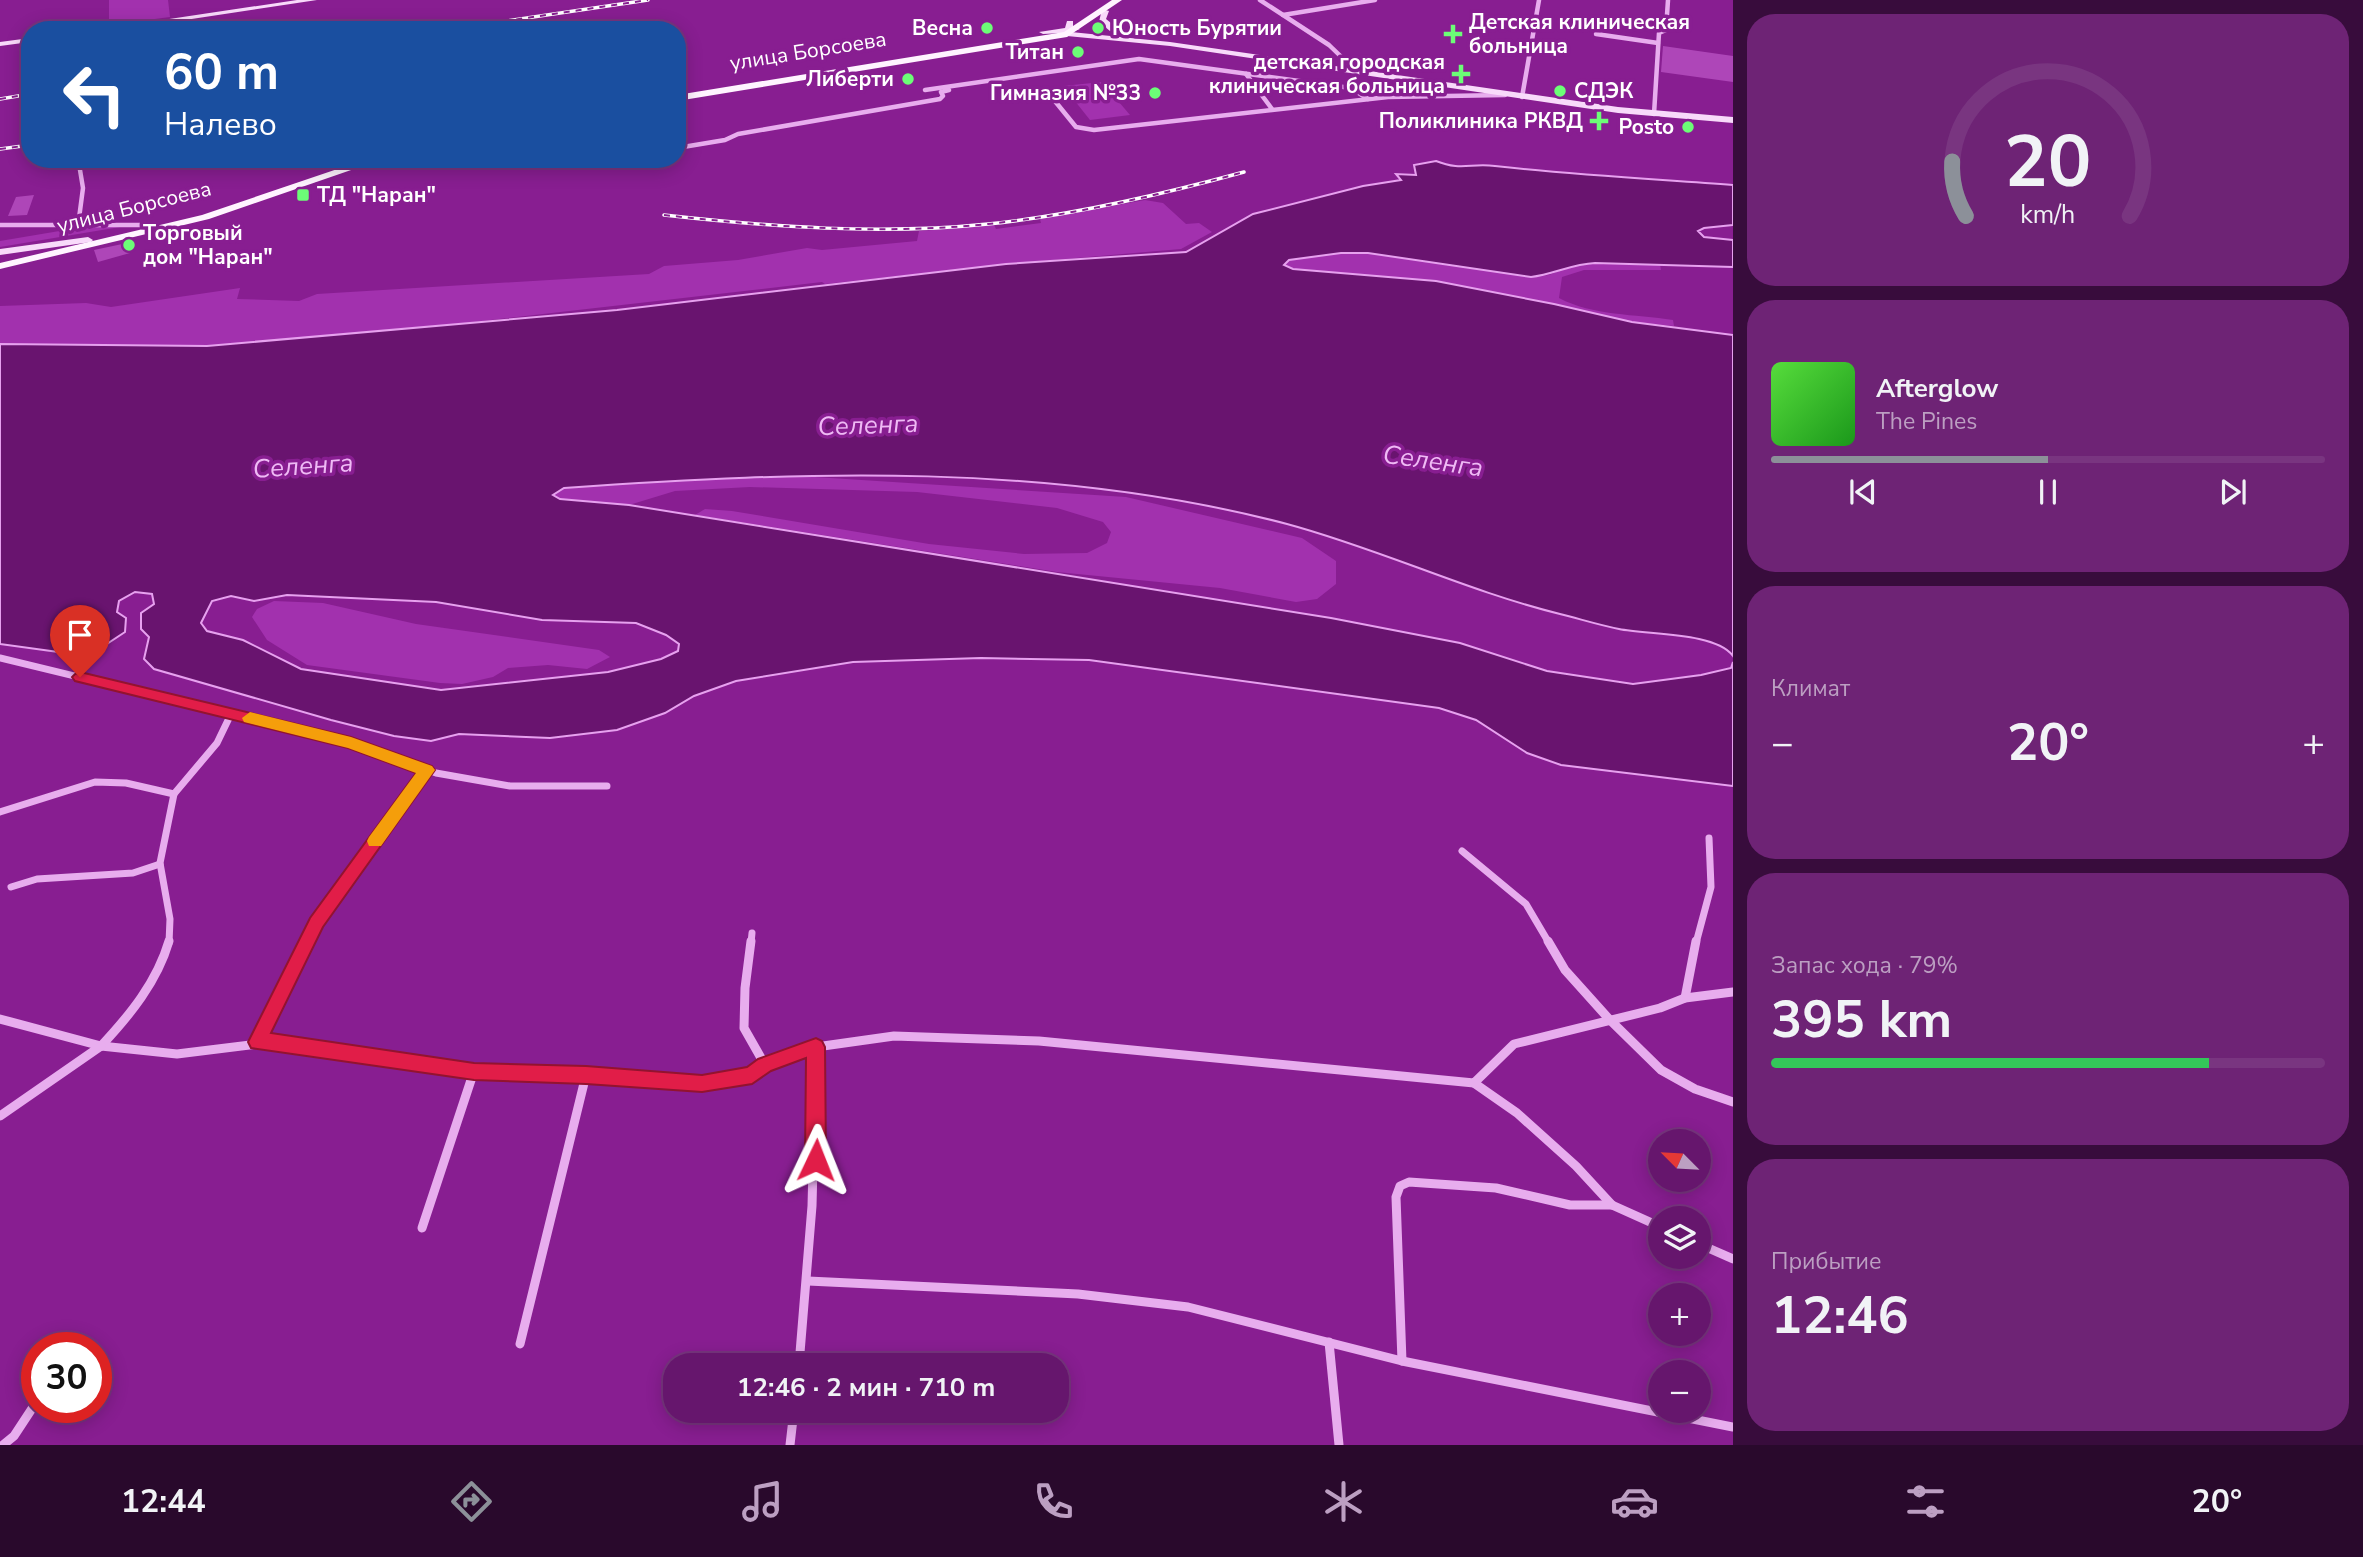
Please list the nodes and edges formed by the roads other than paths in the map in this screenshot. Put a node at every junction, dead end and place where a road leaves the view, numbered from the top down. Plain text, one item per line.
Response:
1 (249, 0) edge
2 (313, 0) edge
3 (1103, 0) edge
4 (1118, 0) edge
5 (1260, 0) edge
6 (1375, 0) edge
7 (1539, 0) edge
8 (1668, 0) edge
9 (244, 9) junction
10 (1105, 11) junction
11 (1283, 16) junction
12 (162, 21) edge
13 (1071, 29) junction
14 (1596, 34) dead end
15 (1137, 37) junction
16 (1148, 38) junction
17 (21, 41) edge
18 (1658, 43) junction
19 (0, 44) edge
20 (1170, 44) junction
21 (990, 45) junction
22 (1355, 70) junction
23 (1246, 74) junction
24 (1452, 86) junction
25 (925, 90) dead end
26 (949, 90) dead end
27 (686, 91) edge
28 (1050, 95) dead end
29 (1440, 95) junction
30 (1506, 95) junction
31 (1523, 95) junction
32 (686, 96) edge
33 (1368, 99) junction
34 (1272, 109) junction
35 (1654, 113) junction
36 (1733, 119) edge
37 (686, 146) edge
38 (80, 168) edge
39 (330, 168) edge
40 (351, 168) edge
41 (0, 225) edge
42 (144, 225) junction
43 (78, 226) junction
44 (88, 240) junction
45 (0, 252) edge
46 (0, 259) edge
47 (0, 266) edge
48 (0, 658) edge
49 (231, 714) junction
50 (426, 770) junction
51 (607, 786) dead end
52 (174, 794) junction
53 (0, 812) edge
54 (1709, 838) dead end
55 (1461, 851) dead end
56 (160, 864) junction
57 (11, 887) dead end
58 (752, 933) dead end
59 (1733, 992) edge
60 (1685, 998) junction
61 (0, 1019) edge
62 (1609, 1019) junction
63 (258, 1042) junction
64 (101, 1046) junction
65 (816, 1047) junction
66 (765, 1065) junction
67 (474, 1071) junction
68 (586, 1075) junction
69 (1474, 1083) junction
70 (1733, 1102) edge
71 (0, 1116) edge
72 (1612, 1205) junction
73 (1648, 1221) edge
74 (422, 1228) dead end
75 (1711, 1249) edge
76 (1733, 1259) edge
77 (808, 1281) junction
78 (1329, 1342) junction
79 (520, 1344) dead end
80 (800, 1353) edge
81 (1402, 1361) junction
82 (22, 1423) edge
83 (793, 1423) edge
84 (1733, 1427) edge
85 (3, 1445) edge
86 (790, 1445) edge
87 (1339, 1445) edge

1 - 9 main road
2 - 9 main road
3 - 13 main road, улица Борсоева
4 - 10 main road, улица Борсоева
5 - 11 street
6 - 11 street
7 - 31 street
8 - 18 street
9 - 12 main road
10 - 13 main road, улица Борсоева
10 - 15 main road
11 - 22 street
13 - 15 main road
13 - 20 main road
13 - 21 main road, улица Борсоева
13 - 21 main road, улица Борсоева
14 - 18 street
15 - 16 main road
16 - 20 main road
16 - 22 main road
17 - 19 main road
18 - 35 street
20 - 22 main road
21 - 27 main road, улица Борсоева
21 - 32 main road, улица Борсоева
22 - 24 main road
22 - 31 main road
23 - 25 street
23 - 33 street
23 - 34 street
24 - 29 street
24 - 30 main road
26 - 37 street
28 - 34 street
29 - 30 street
29 - 33 street
30 - 31 main road
31 - 35 main road
33 - 34 street
35 - 36 main road
38 - 43 street
39 - 42 main road, улица Борсоева
40 - 47 main road, улица Борсоева
41 - 43 street
42 - 43 street
42 - 44 main road, улица Борсоева
44 - 45 main road
44 - 46 main road, улица Борсоева
48 - 49 street
49 - 50 street
49 - 52 street
50 - 51 street
50 - 63 street
52 - 53 street
52 - 56 street
54 - 60 street
55 - 62 street
56 - 57 street
56 - 64 street
58 - 66 street
59 - 60 street
60 - 62 street
61 - 64 street
62 - 69 street
62 - 70 street
63 - 64 street
63 - 67 street
64 - 71 street
65 - 66 street
65 - 69 street
65 - 77 street
66 - 68 street
67 - 68 street
67 - 74 street
68 - 79 street
69 - 72 street
72 - 73 street
72 - 81 street
75 - 76 street
77 - 78 street
77 - 80 street
78 - 81 street
78 - 87 street
81 - 84 street
82 - 85 street
83 - 86 street

